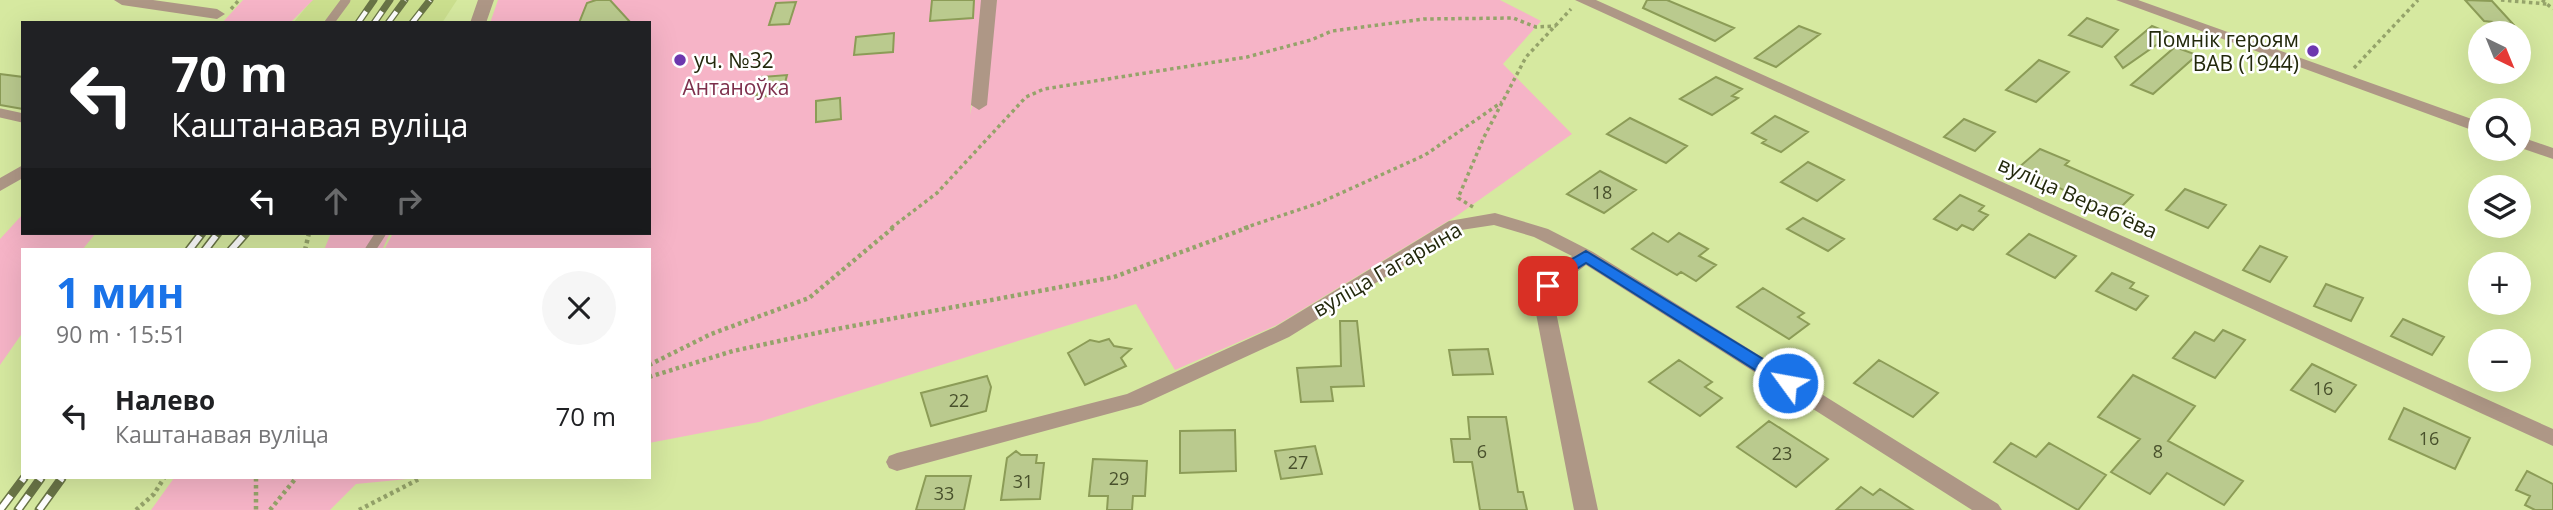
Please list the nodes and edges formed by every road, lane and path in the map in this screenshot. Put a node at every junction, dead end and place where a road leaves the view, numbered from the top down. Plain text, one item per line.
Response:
1 (122, 0) edge
2 (230, 0) edge
3 (346, 0) edge
4 (486, 0) edge
5 (989, 0) edge
6 (1582, 0) edge
7 (2124, 0) edge
8 (2418, 0) edge
9 (2501, 0) edge
10 (2542, 0) edge
11 (2547, 4) junction
12 (2553, 9) edge
13 (213, 18) edge
14 (330, 21) edge
15 (479, 21) edge
16 (1556, 26) junction
17 (2344, 79) junction
18 (1502, 102) junction
19 (979, 105) dead end
20 (0, 113) edge
21 (21, 118) edge
22 (2468, 124) edge
23 (2531, 146) edge
24 (2553, 154) edge
25 (21, 171) edge
26 (0, 186) edge
27 (1495, 219) junction
28 (1586, 256) junction
29 (651, 364) edge
30 (651, 376) edge
31 (2553, 438) edge
32 (897, 462) dead end
33 (163, 479) edge
34 (256, 479) edge
35 (295, 479) edge
36 (419, 479) edge
37 (136, 510) edge
38 (256, 510) edge
39 (270, 510) edge
40 (359, 510) edge
41 (1586, 510) edge
42 (1990, 510) edge

1 - 13 street
2 - 13 street
3 - 14 lane
4 - 15 street
5 - 19 street
6 - 16 path
6 - 31 street, вуліца Верабʼёва
7 - 17 street
8 - 17 path
9 - 11 path
10 - 11 path
11 - 12 path
16 - 18 path
16 - 29 path
17 - 22 street
18 - 27 path
18 - 30 path
20 - 21 lane
23 - 24 street
25 - 26 street
27 - 28 street, вуліца Гагарына
27 - 32 street, вуліца Гагарына
28 - 41 street
28 - 42 street, вуліца Гагарына
33 - 37 path
34 - 38 path
35 - 39 path
36 - 40 path

